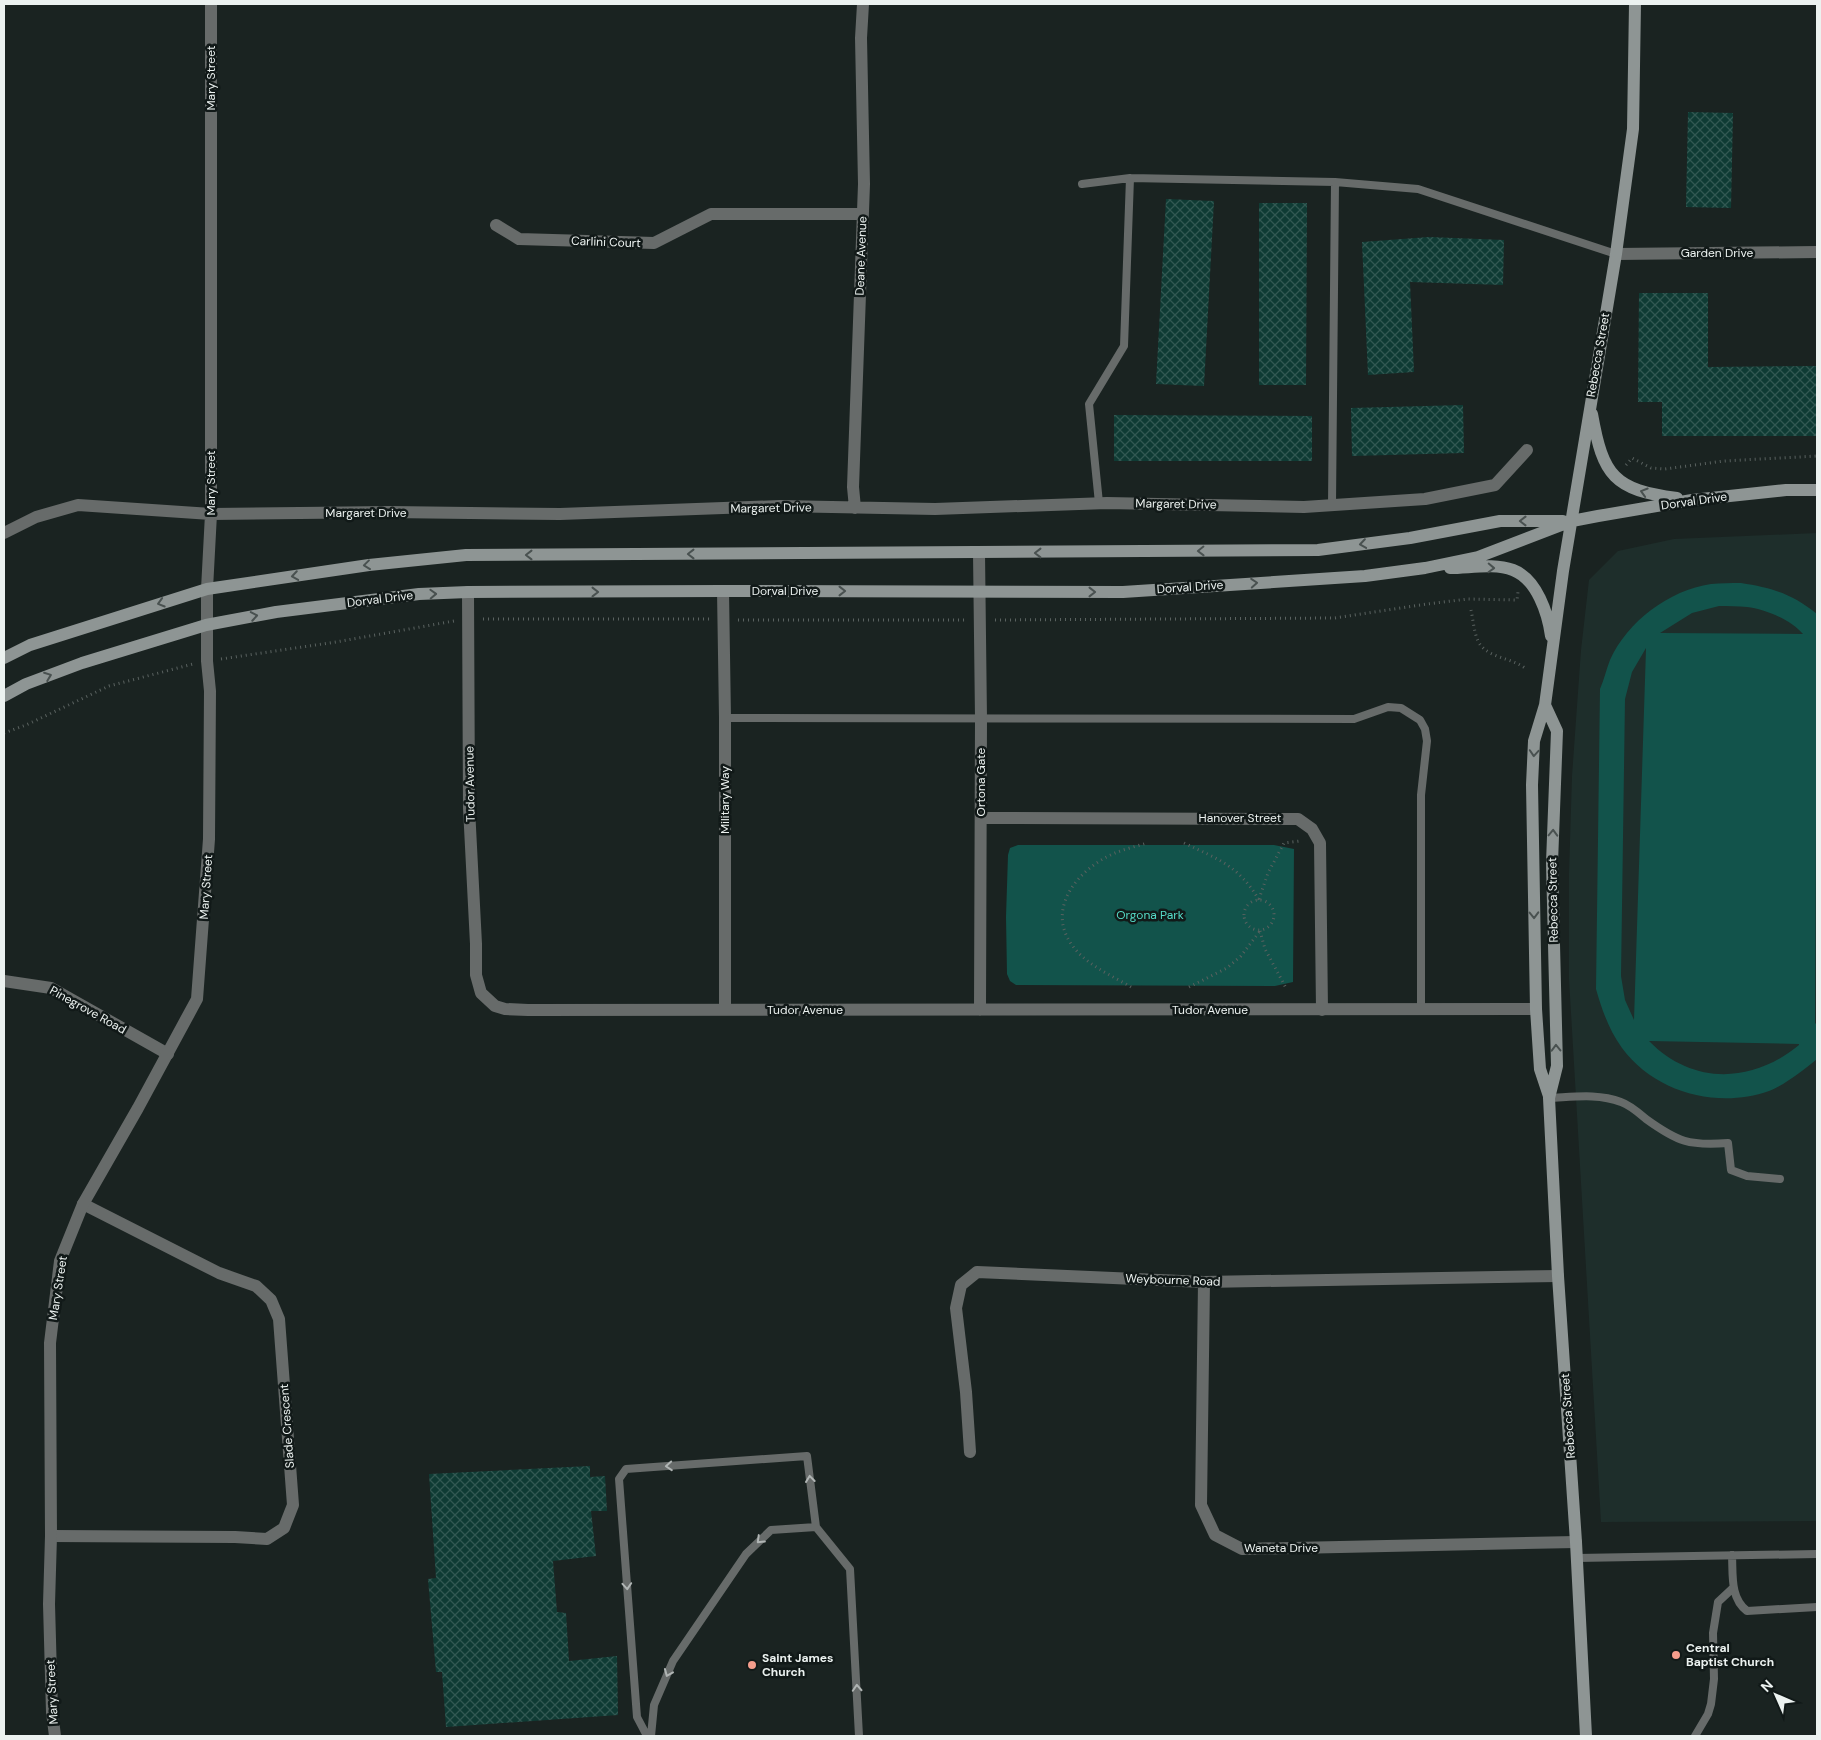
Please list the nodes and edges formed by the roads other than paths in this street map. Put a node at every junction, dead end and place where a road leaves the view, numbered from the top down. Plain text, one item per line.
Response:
1 (212, 4) edge
2 (863, 4) edge
3 (1635, 4) edge
4 (1130, 178) junction
5 (1334, 182) junction
6 (1082, 184) dead end
7 (863, 214) junction
8 (496, 225) dead end
9 (1817, 252) edge
10 (1616, 254) junction
11 (1590, 401) junction
12 (1527, 450) dead end
13 (1817, 490) edge
14 (1692, 500) junction
15 (1099, 503) junction
16 (1332, 505) junction
17 (855, 508) junction
18 (211, 514) junction
19 (1572, 521) junction
20 (4, 531) edge
21 (979, 553) junction
22 (1425, 568) junction
23 (207, 589) junction
24 (723, 591) junction
25 (468, 592) junction
26 (980, 592) junction
27 (206, 624) junction
28 (1553, 652) junction
29 (4, 658) edge
30 (4, 696) edge
31 (1545, 706) junction
32 (725, 718) junction
33 (982, 719) junction
34 (981, 818) junction
35 (4, 981) edge
36 (1536, 1009) junction
37 (724, 1010) junction
38 (980, 1010) junction
39 (1322, 1010) junction
40 (1421, 1010) junction
41 (168, 1054) junction
42 (1549, 1097) junction
43 (1780, 1179) dead end
44 (83, 1204) junction
45 (1558, 1276) junction
46 (1204, 1282) junction
47 (970, 1452) dead end
48 (816, 1527) junction
49 (51, 1536) junction
50 (1576, 1542) junction
51 (1817, 1554) edge
52 (1732, 1555) junction
53 (1577, 1558) junction
54 (1733, 1588) junction
55 (1817, 1607) edge
56 (55, 1736) edge
57 (647, 1736) edge
58 (651, 1736) edge
59 (859, 1736) edge
60 (1586, 1736) edge
61 (1695, 1736) edge

1 - 18 street, Mary Street
2 - 7 street, Deane Avenue
3 - 10 main road, Rebecca Street
4 - 5 lane
4 - 6 lane
4 - 15 lane
5 - 10 lane
5 - 16 lane
7 - 8 street, Carlini Court
7 - 17 street, Deane Avenue
9 - 10 street, Garden Drive
10 - 11 main road, Rebecca Street
14 -> 11 main road
11 - 19 main road, Rebecca Street
12 - 16 street, Margaret Drive
13 - 14 main road, Dorval Drive
14 - 19 main road, Dorval Drive
15 - 16 street, Margaret Drive
15 - 17 street, Margaret Drive
17 - 18 street, Margaret Drive
18 - 20 street, Margaret Drive
18 - 23 street, Mary Street
19 -> 21 main road, Dorval Drive
19 - 22 main road, Dorval Drive
19 - 28 main road, Rebecca Street
21 -> 23 main road, Dorval Drive
21 - 26 street, Ortona Gate
26 -> 22 main road, Dorval Drive
22 -> 28 main road
23 - 27 street, Mary Street
23 -> 29 main road, Dorval Drive
25 -> 24 main road, Dorval Drive
24 -> 26 main road, Dorval Drive
24 - 32 street, Military Way
27 -> 25 main road, Dorval Drive
25 - 37 street, Tudor Avenue
26 - 33 street, Ortona Gate
30 -> 27 main road, Dorval Drive
27 - 41 street, Mary Street
28 - 31 main road, Rebecca Street
31 -> 36 main road, Rebecca Street
42 -> 31 main road, Rebecca Street
32 - 33 lane
32 - 37 street, Military Way
33 - 34 street, Ortona Gate
33 - 40 lane
34 - 38 street, Ortona Gate
34 - 39 street, Hanover Street
35 - 41 street, Pinegrove Road
36 - 40 street, Tudor Avenue
36 - 42 main road, Rebecca Street
37 - 38 street, Tudor Avenue
38 - 39 street, Tudor Avenue
39 - 40 street, Tudor Avenue
41 - 44 street, Mary Street
42 - 43 lane
42 - 45 main road, Rebecca Street
44 - 49 street, Mary Street
44 - 49 street, Slade Crescent
45 - 46 street, Weybourne Road
45 - 50 main road, Rebecca Street
46 - 47 street, Weybourne Road
46 - 50 street, Waneta Drive
48 -> 57 lane
48 -> 58 lane
59 -> 48 lane
49 - 56 street, Mary Street
50 - 53 main road, Rebecca Street
51 - 52 lane
52 - 53 lane
52 - 54 lane
53 - 60 main road, Rebecca Street
54 - 55 lane
54 - 61 lane

